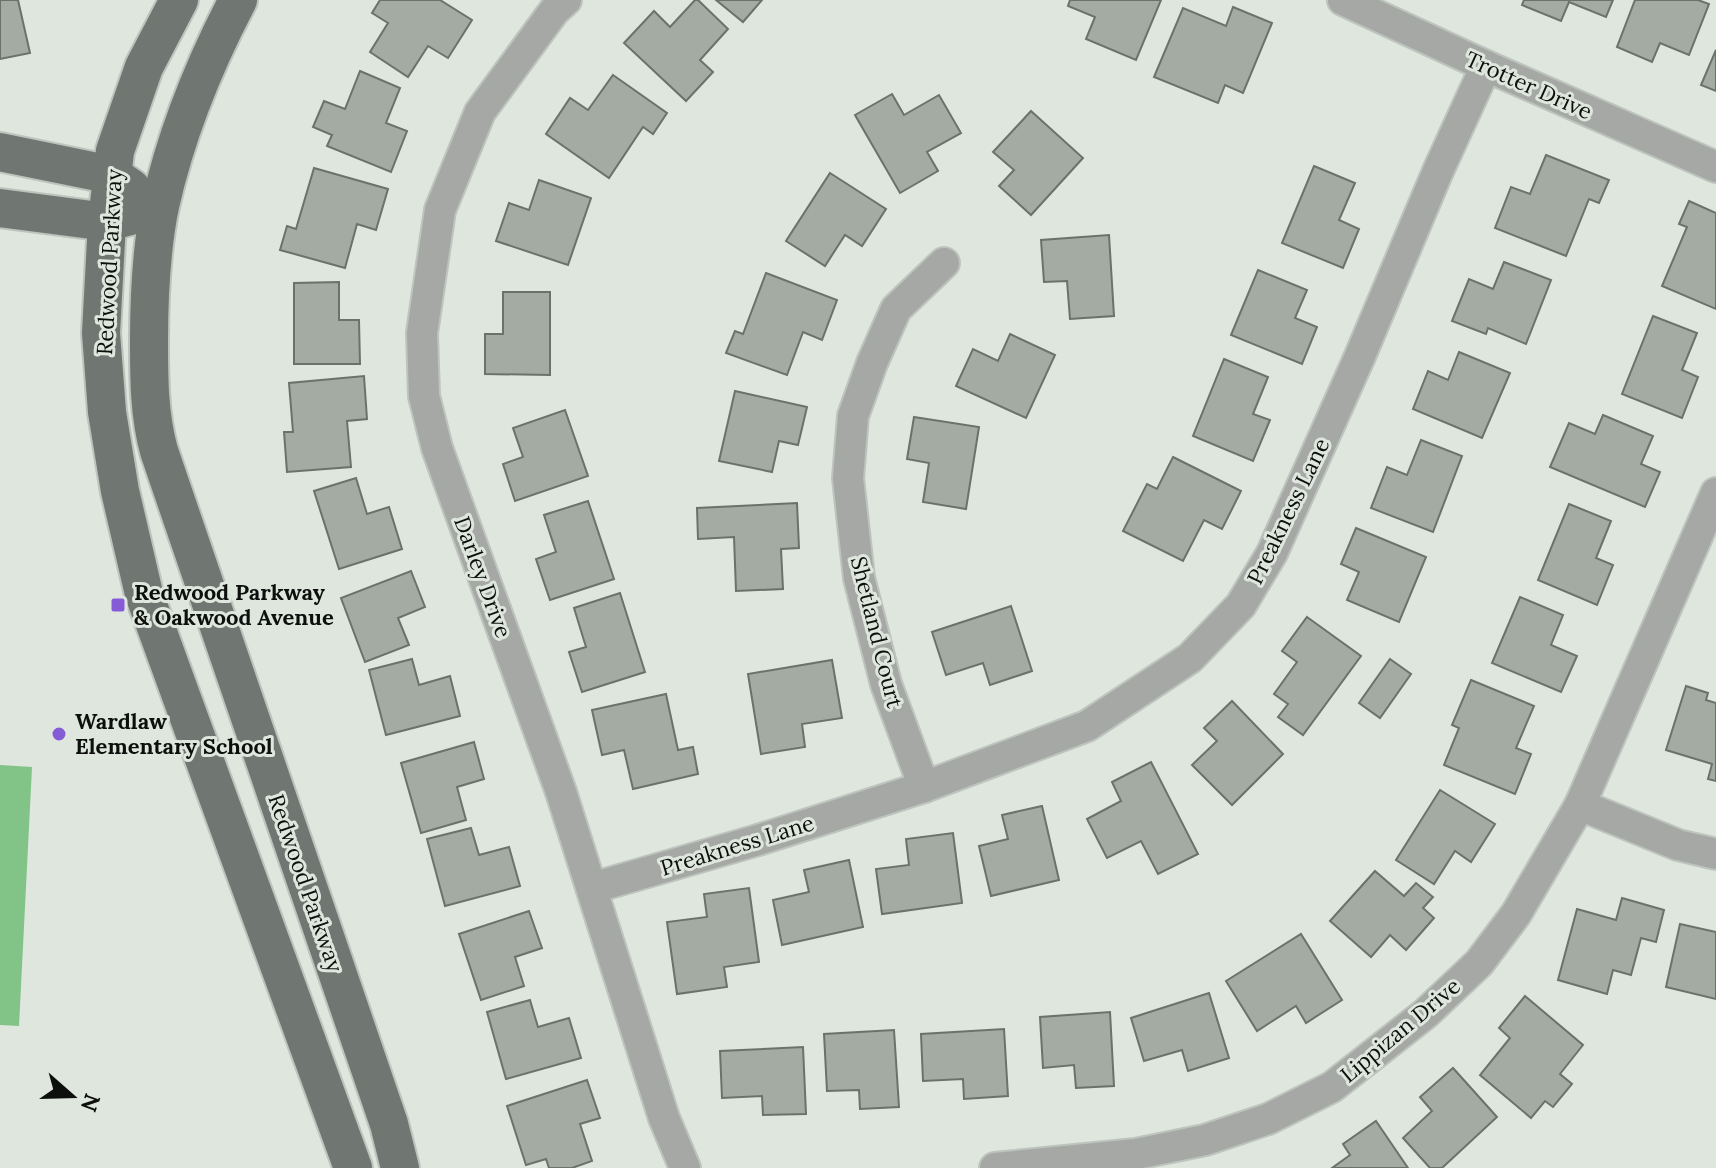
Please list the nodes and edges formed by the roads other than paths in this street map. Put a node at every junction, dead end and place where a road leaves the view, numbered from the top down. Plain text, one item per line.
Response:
1 (179, 0) edge
2 (238, 0) edge
3 (566, 0) edge
4 (1343, 0) edge
5 (1486, 66) junction
6 (0, 152) edge
7 (1716, 167) edge
8 (112, 175) junction
9 (0, 208) edge
10 (160, 208) junction
11 (107, 222) junction
12 (944, 263) dead end
13 (1716, 493) edge
14 (924, 787) junction
15 (1580, 805) junction
16 (1716, 854) edge
17 (592, 888) junction
18 (353, 1168) edge
19 (400, 1168) edge
20 (685, 1168) edge
21 (995, 1168) edge

1 - 8 main road, Redwood Parkway
2 - 10 main road, Redwood Parkway
3 - 17 street, Darley Drive
4 - 5 street, Trotter Drive
5 - 7 street, Trotter Drive
5 - 14 street, Preakness Lane
6 - 8 main road
8 - 10 main road
8 - 11 main road, Redwood Parkway
9 - 11 main road
10 - 11 main road
10 - 19 main road, Redwood Parkway
11 - 18 main road, Redwood Parkway
12 - 14 street, Shetland Court
13 - 15 street, Lippizan Drive
14 - 17 street, Preakness Lane
15 - 16 street
15 - 21 street, Lippizan Drive
17 - 20 street, Darley Drive

